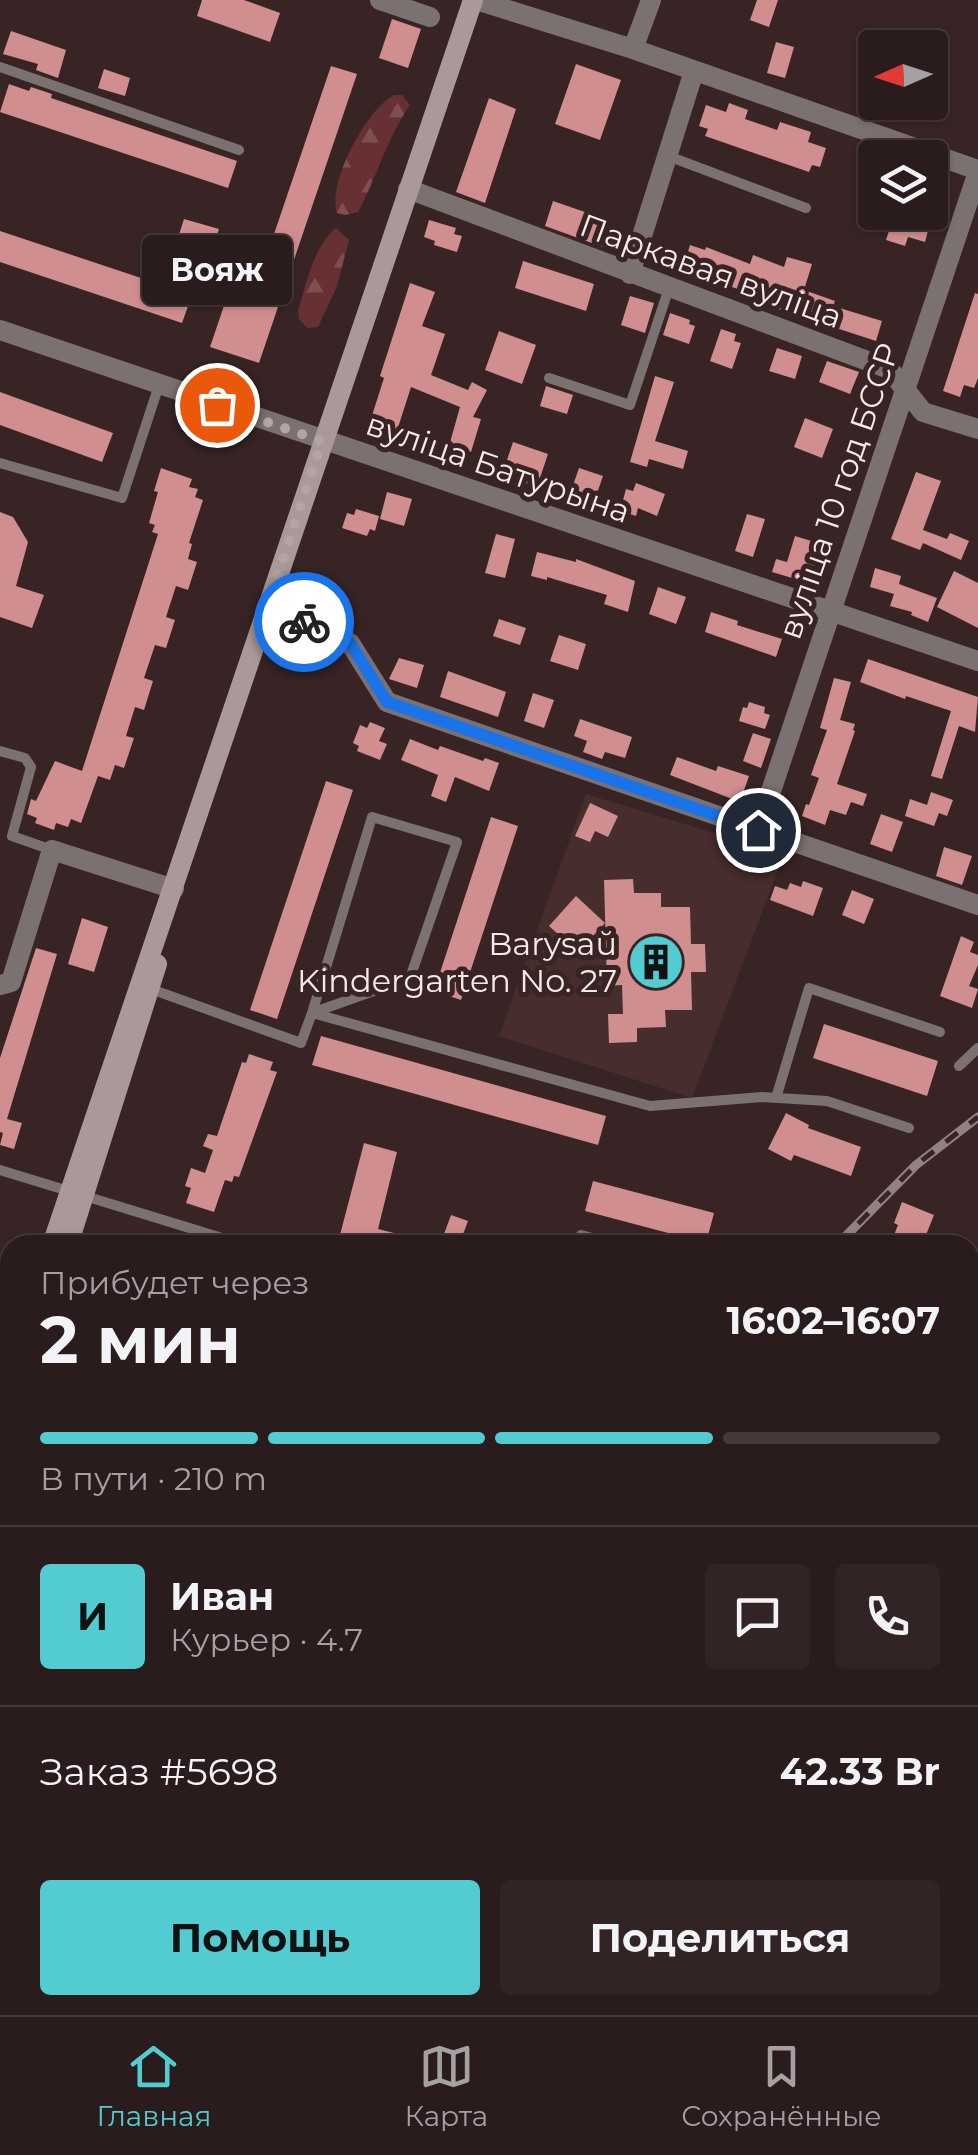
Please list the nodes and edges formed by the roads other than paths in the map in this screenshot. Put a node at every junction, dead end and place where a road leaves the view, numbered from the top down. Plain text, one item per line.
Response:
1 (380, 0) edge
2 (475, 0) edge
3 (651, 0) edge
4 (430, 17) dead end
5 (634, 49) junction
6 (0, 67) edge
7 (694, 70) junction
8 (239, 150) dead end
9 (668, 156) junction
10 (978, 171) edge
11 (408, 189) junction
12 (806, 208) dead end
13 (630, 274) junction
14 (669, 288) junction
15 (0, 330) edge
16 (549, 378) dead end
17 (158, 385) junction
18 (906, 390) junction
19 (978, 429) edge
20 (322, 441) junction
21 (0, 462) edge
22 (268, 605) junction
23 (830, 612) junction
24 (978, 661) edge
25 (0, 751) edge
26 (758, 830) junction
27 (52, 850) junction
28 (174, 889) junction
29 (978, 905) edge
30 (2, 985) edge
31 (145, 986) junction
32 (312, 1013) junction
33 (940, 1032) dead end
34 (978, 1048) edge
35 (959, 1066) dead end
36 (776, 1098) junction
37 (909, 1128) dead end
38 (0, 1170) edge
39 (77, 1193) junction
40 (57, 1235) edge
41 (70, 1235) edge
42 (213, 1235) edge

1 - 4 street
2 - 5 street
2 - 11 street
3 - 5 street
5 - 7 street
6 - 8 lane
7 - 9 street
7 - 10 street
9 - 12 lane
9 - 13 street
10 - 18 street, вуліца 10 год БССР
11 - 13 street, Паркавая вуліца
11 - 20 street
13 - 14 street, Паркавая вуліца
14 - 16 lane
14 - 18 street, Паркавая вуліца
15 - 17 street, вуліца Батурына
17 - 20 street, вуліца Батурына
17 - 21 lane
18 - 19 street, Паркавая вуліца
18 - 23 street, вуліца 10 год БССР
20 - 22 street
20 - 23 street, вуліца Батурына
22 - 26 street
22 - 28 street
23 - 24 street, вуліца Батурына
23 - 26 street, вуліца 10 год БССР
25 - 27 lane
26 - 29 street
27 - 28 street
27 - 30 street
28 - 31 street
31 - 32 lane
31 - 39 street
32 - 32 lane
32 - 36 lane
33 - 36 lane
34 - 35 lane
36 - 37 lane
38 - 39 lane
39 - 40 street
39 - 41 street
39 - 42 lane

